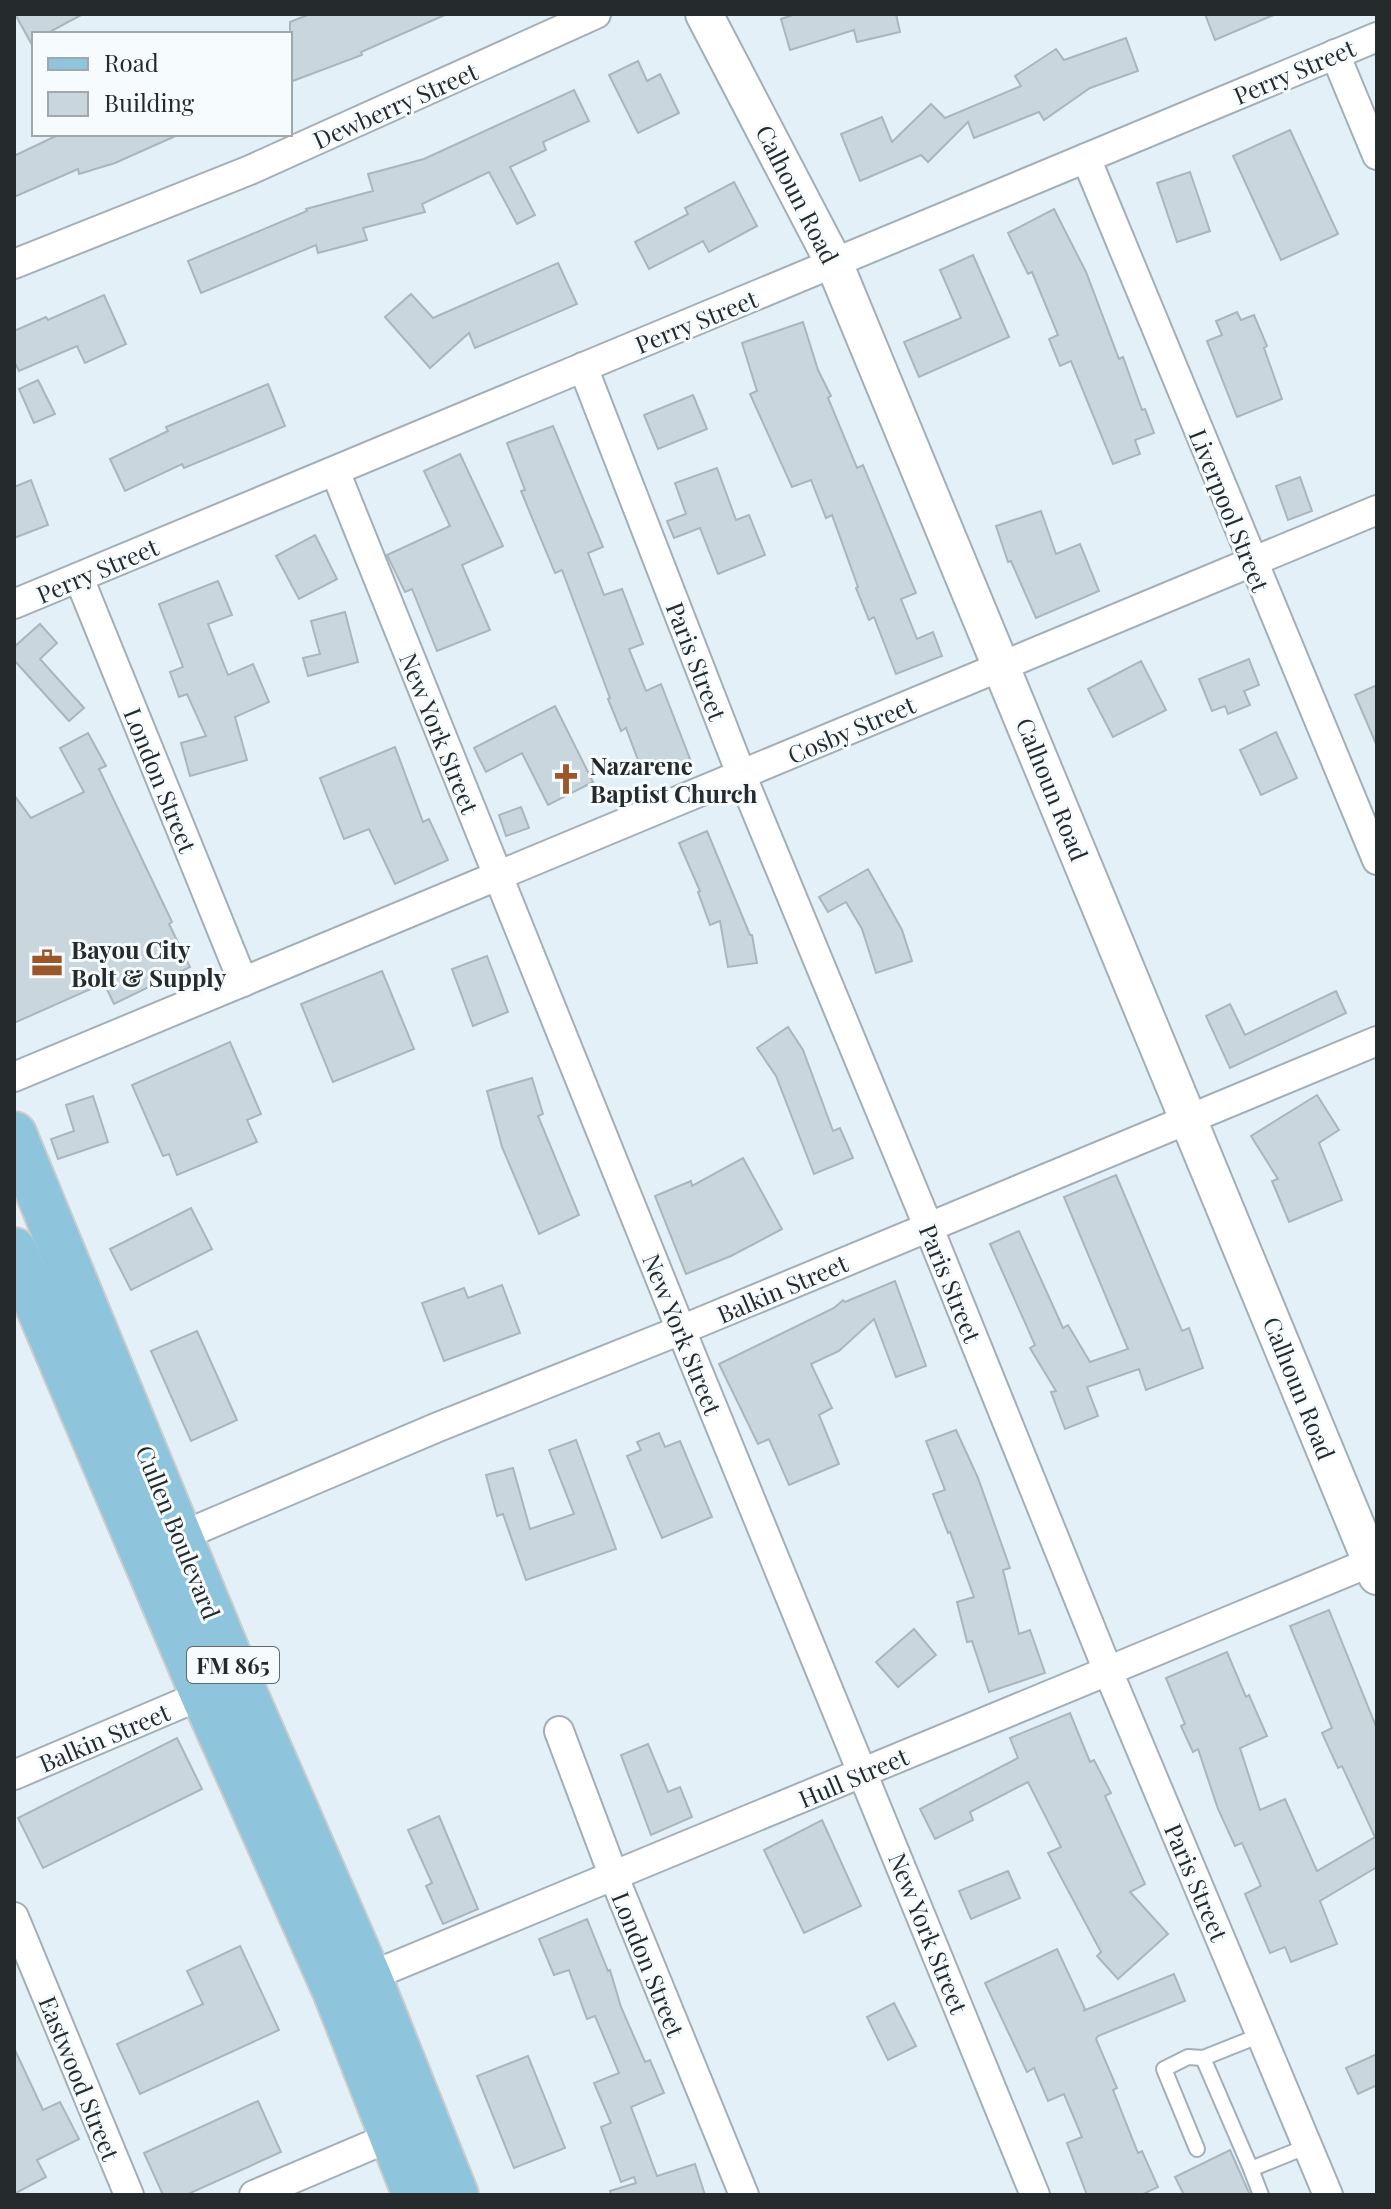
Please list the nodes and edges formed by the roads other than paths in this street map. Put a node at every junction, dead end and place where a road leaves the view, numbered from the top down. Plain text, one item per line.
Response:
1 (596, 14) edge
2 (704, 14) edge
3 (1377, 37) edge
4 (1335, 54) junction
5 (1377, 155) edge
6 (1086, 158) junction
7 (834, 263) junction
8 (14, 264) edge
9 (583, 367) junction
10 (335, 471) junction
11 (1377, 510) edge
12 (1252, 562) junction
13 (79, 578) junction
14 (14, 604) edge
15 (1002, 666) junction
16 (741, 774) junction
17 (1377, 860) edge
18 (497, 876) junction
19 (243, 982) junction
20 (1377, 1041) edge
21 (14, 1077) edge
22 (1189, 1118) junction
23 (14, 1134) edge
24 (928, 1226) junction
25 (56, 1234) junction
26 (14, 1251) edge
27 (681, 1330) junction
28 (162, 1545) junction
29 (1374, 1569) edge
30 (1108, 1671) junction
31 (221, 1687) junction
32 (559, 1731) dead end
33 (864, 1772) junction
34 (14, 1775) edge
35 (614, 1877) junction
36 (14, 1917) edge
37 (352, 1984) junction
38 (1261, 2035) junction
39 (1203, 2058) junction
40 (409, 2129) junction
41 (1308, 2146) junction
42 (1197, 2149) dead end
43 (1251, 2169) junction
44 (129, 2195) edge
45 (254, 2195) edge
46 (415, 2195) edge
47 (456, 2195) edge
48 (744, 2195) edge
49 (1035, 2195) edge
50 (1261, 2195) edge
51 (1328, 2195) edge

1 - 8 street, Dewberry Street
2 - 7 street, Calhoun Road
3 - 4 street, Perry Street
4 - 5 street
4 - 6 street, Perry Street
6 - 7 street, Perry Street
6 - 12 street, Liverpool Street
7 - 9 street, Perry Street
7 - 15 street, Calhoun Road
9 - 10 street, Perry Street
9 - 16 street, Paris Street
10 - 13 street, Perry Street
10 - 18 street, New York Street
11 - 12 street, Cosby Street
12 - 15 street, Cosby Street
12 - 17 street, Liverpool Street
13 - 14 street, Perry Street
13 - 19 street, London Street
15 - 16 street, Cosby Street
15 - 22 street, Calhoun Road
16 - 18 street, Cosby Street
16 - 24 street, Paris Street
18 - 19 street, Cosby Street
18 - 27 street, New York Street
19 - 21 street, Cosby Street
20 - 22 street, Balkin Street
22 - 24 street, Balkin Street
22 - 29 street, Calhoun Road
23 - 25 main road, Cullen Boulevard / FM 865
24 - 27 street, Balkin Street
24 - 30 street, Paris Street
25 - 26 street
25 - 28 main road, Cullen Boulevard / FM 865
26 - 28 main road, Cullen Boulevard / FM 865
27 - 28 street, Balkin Street
27 - 33 street, New York Street
28 - 31 main road, Cullen Boulevard / FM 865
29 - 30 street, Hull Street
30 - 33 street, Hull Street
30 - 38 street, Paris Street
31 - 34 street, Balkin Street
31 - 37 main road, Cullen Boulevard / FM 865
32 - 35 street, London Street
33 - 35 street, Hull Street
33 - 49 street, New York Street
35 - 37 street, Hull Street
35 - 48 street, London Street
36 - 44 street, Eastwood Street
37 - 40 main road, Cullen Boulevard / FM 865
38 - 39 lane
38 - 41 street, Paris Street
39 - 42 lane
39 - 43 lane
40 - 45 street
40 - 46 main road, Cullen Boulevard / FM 865
40 - 47 main road, Cullen Boulevard / FM 865
41 - 43 lane
41 - 51 street, Paris Street
43 - 50 lane

